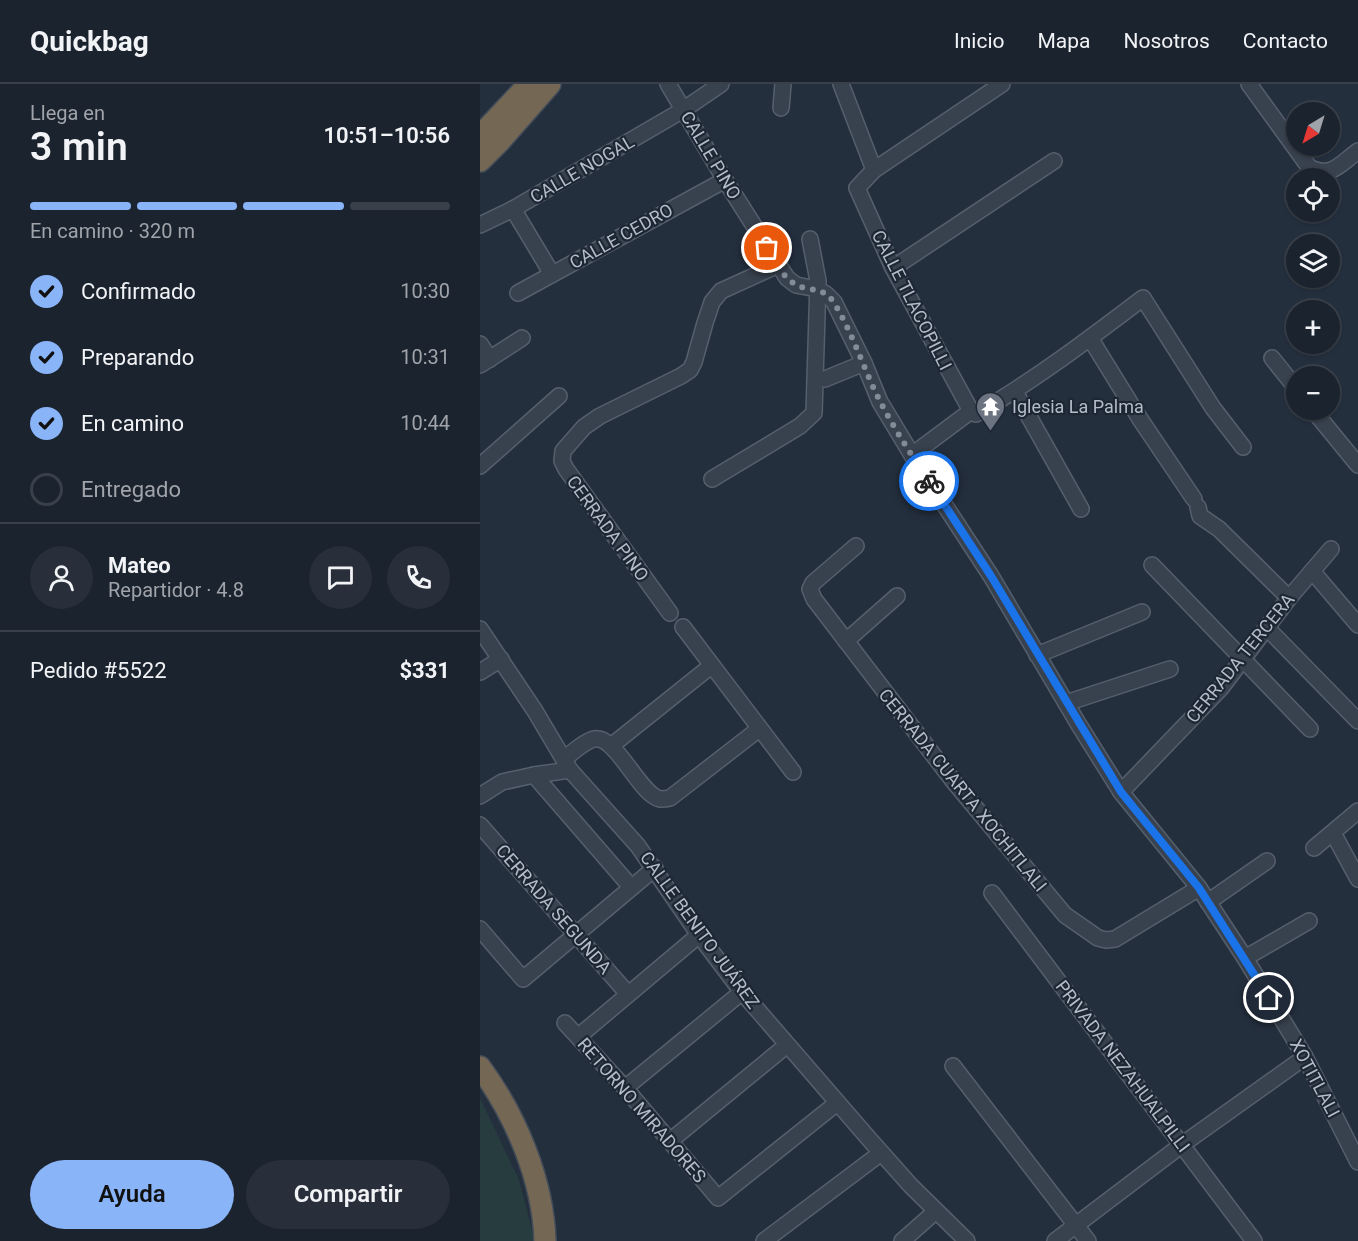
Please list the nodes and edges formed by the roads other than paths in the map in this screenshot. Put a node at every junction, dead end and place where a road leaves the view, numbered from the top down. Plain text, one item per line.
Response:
1 (521, 84) edge
2 (529, 84) edge
3 (549, 84) edge
4 (668, 84) edge
5 (721, 84) edge
6 (783, 84) edge
7 (841, 84) edge
8 (1002, 84) edge
9 (1249, 84) edge
10 (781, 108) dead end
11 (683, 110) junction
12 (480, 129) edge
13 (480, 136) edge
14 (1358, 151) edge
15 (480, 156) edge
16 (480, 160) edge
17 (1054, 161) dead end
18 (874, 171) junction
19 (725, 180) junction
20 (513, 208) junction
21 (480, 225) edge
22 (810, 239) dead end
23 (778, 265) junction
24 (893, 268) junction
25 (552, 274) junction
26 (817, 289) junction
27 (518, 293) dead end
28 (522, 338) dead end
29 (1090, 338) junction
30 (480, 344) edge
31 (1272, 358) dead end
32 (485, 362) edge
33 (864, 363) junction
34 (1286, 376) edge
35 (825, 379) dead end
36 (1015, 392) junction
37 (559, 396) dead end
38 (971, 411) junction
39 (1321, 420) edge
40 (1243, 447) dead end
41 (912, 455) junction
42 (1358, 465) edge
43 (480, 466) edge
44 (712, 479) dead end
45 (1081, 509) dead end
46 (856, 546) dead end
47 (1331, 549) dead end
48 (1152, 565) dead end
49 (1312, 571) junction
50 (897, 596) dead end
51 (1289, 598) junction
52 (1142, 612) dead end
53 (670, 614) dead end
54 (1358, 625) edge
55 (683, 627) dead end
56 (1266, 628) junction
57 (480, 629) edge
58 (846, 641) junction
59 (1037, 655) junction
60 (501, 659) junction
61 (1243, 659) junction
62 (711, 666) junction
63 (1170, 669) dead end
64 (480, 672) edge
65 (1066, 703) junction
66 (1358, 721) edge
67 (759, 729) junction
68 (1310, 729) dead end
69 (611, 746) junction
70 (567, 765) junction
71 (793, 772) dead end
72 (534, 775) junction
73 (1121, 792) junction
74 (480, 796) edge
75 (1358, 811) edge
76 (480, 825) edge
77 (1333, 833) junction
78 (1314, 848) dead end
79 (1268, 861) dead end
80 (655, 868) junction
81 (1358, 879) edge
82 (631, 887) junction
83 (1199, 888) junction
84 (992, 893) dead end
85 (1208, 902) junction
86 (1309, 921) dead end
87 (480, 929) edge
88 (577, 934) junction
89 (699, 935) junction
90 (1245, 958) junction
91 (742, 992) junction
92 (628, 994) junction
93 (565, 1023) dead end
94 (579, 1036) junction
95 (787, 1045) junction
96 (1305, 1057) junction
97 (953, 1066) dead end
98 (480, 1067) edge
99 (625, 1088) junction
100 (837, 1103) junction
101 (670, 1141) junction
102 (1183, 1144) junction
103 (881, 1153) junction
104 (1358, 1162) edge
105 (936, 1210) junction
106 (1077, 1226) junction
107 (545, 1241) edge
108 (764, 1241) edge
109 (902, 1241) edge
110 (967, 1241) edge
111 (1055, 1241) edge
112 (1088, 1241) edge
113 (1254, 1241) edge

1 - 12 highway
2 - 13 highway
3 - 15 highway
3 - 16 highway
4 - 11 street, CALLE PINO
5 - 11 street, CALLE NOGAL
6 - 10 street
7 - 18 street
8 - 18 street
9 - 14 street
11 - 19 street, CALLE PINO
11 - 20 street, CALLE NOGAL
17 - 24 street
18 - 24 street, CALLE TLACOPILLI
19 - 23 street, CALLE PINO
19 - 25 street, CALLE CEDRO
20 - 21 street, CALLE NOGAL
20 - 25 street
22 - 26 street
23 - 26 street, CALLE PINO
23 - 53 street, CERRADA PINO
24 - 38 street, CALLE TLACOPILLI
25 - 27 street, CALLE CEDRO
26 - 33 street, CALLE PINO
26 - 44 street
28 - 32 street
29 - 36 street
29 - 40 street
29 - 51 street
30 - 32 street
31 - 34 street
33 - 35 street
33 - 41 street, CALLE PINO
36 - 38 street
36 - 45 street
37 - 43 street
38 - 41 street
39 - 42 street
41 - 59 street, CALLE PINO
46 - 58 street, CERRADA CUARTA XOCHITLALI
47 - 49 street, CERRADA TERCERA
48 - 61 street
49 - 51 street, CERRADA TERCERA
49 - 54 street
50 - 58 street
51 - 56 street, CERRADA TERCERA
52 - 59 street
55 - 62 street
56 - 61 street, CERRADA TERCERA
56 - 66 street
57 - 60 street, CALLE BENITO JUÁREZ
58 - 83 street, CERRADA CUARTA XOCHITLALI
59 - 65 street, XOTITLALI
60 - 64 street
60 - 70 street, CALLE BENITO JUÁREZ
61 - 68 street
61 - 73 street, CERRADA TERCERA
62 - 67 street
62 - 69 street
63 - 65 street
65 - 73 street, XOTITLALI
67 - 69 street
67 - 71 street
69 - 70 street
70 - 72 street
70 - 80 street, CALLE BENITO JUÁREZ
72 - 74 street
72 - 82 street
73 - 83 street, XOTITLALI
75 - 77 street
76 - 88 street, CERRADA SEGUNDA
77 - 78 street
77 - 81 street
79 - 85 street
80 - 82 street
80 - 89 street, CALLE BENITO JUÁREZ
82 - 88 street
83 - 85 street, XOTITLALI
84 - 102 street, PRIVADA NEZAHUALPILLI
85 - 90 street, XOTITLALI
86 - 90 street
87 - 88 street
88 - 92 street, CERRADA SEGUNDA
89 - 91 street, CALLE BENITO JUÁREZ
89 - 92 street
90 - 96 street, XOTITLALI
91 - 95 street, CALLE BENITO JUÁREZ
91 - 99 street
92 - 94 street
93 - 94 street, RETORNO MIRADORES
94 - 99 street, RETORNO MIRADORES
95 - 100 street, CALLE BENITO JUÁREZ
95 - 101 street
96 - 102 street
96 - 104 street, XOTITLALI
97 - 106 street
98 - 107 highway
99 - 101 street, RETORNO MIRADORES
100 - 101 street, RETORNO MIRADORES
100 - 103 street, CALLE BENITO JUÁREZ
102 - 106 street
102 - 113 street, PRIVADA NEZAHUALPILLI
103 - 105 street, CALLE BENITO JUÁREZ
103 - 108 street
105 - 109 street
105 - 110 street, CALLE BENITO JUÁREZ
106 - 111 street
106 - 112 street

